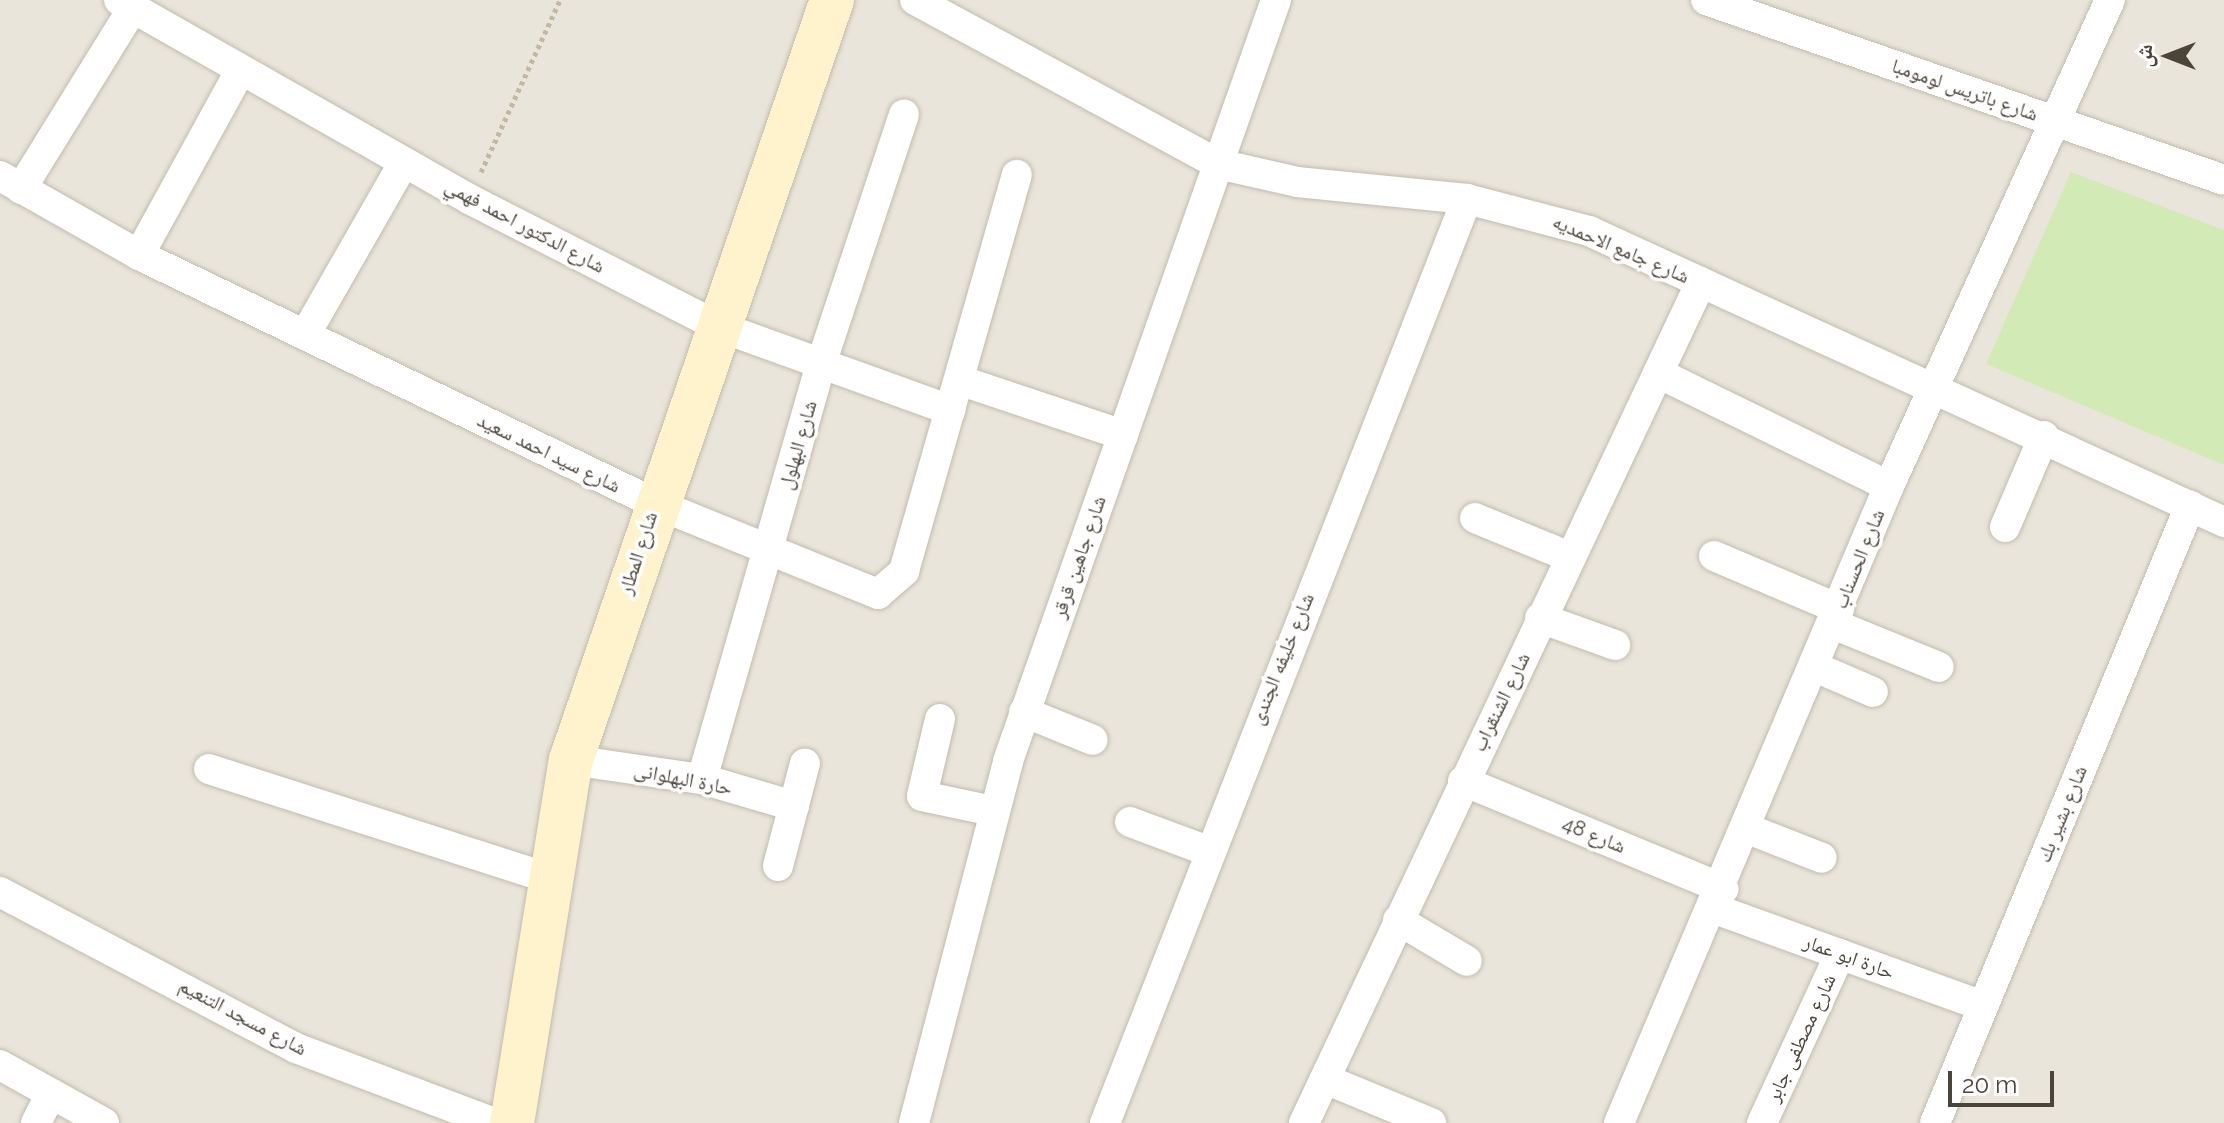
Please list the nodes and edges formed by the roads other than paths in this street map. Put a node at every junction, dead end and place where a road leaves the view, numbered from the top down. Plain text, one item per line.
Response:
1 (832, 0) edge
2 (915, 0) edge
3 (1276, 0) edge
4 (1706, 0) edge
5 (2110, 0) edge
6 (126, 4) edge
7 (240, 71) junction
8 (904, 114) dead end
9 (2050, 120) junction
10 (404, 162) junction
11 (1218, 164) junction
12 (1017, 175) dead end
13 (2224, 180) edge
14 (11, 183) edge
15 (1467, 199) junction
16 (139, 255) junction
17 (1701, 282) junction
18 (717, 326) junction
19 (305, 335) junction
20 (821, 364) junction
21 (1658, 373) junction
22 (959, 380) junction
23 (1933, 387) junction
24 (950, 410) junction
25 (1123, 435) junction
26 (2044, 436) junction
27 (1889, 486) junction
28 (654, 503) junction
29 (2190, 506) junction
30 (1475, 518) dead end
31 (2224, 522) edge
32 (2005, 527) dead end
33 (766, 553) junction
34 (1714, 556) dead end
35 (1570, 557) junction
36 (1836, 616) junction
37 (1540, 618) junction
38 (1615, 645) dead end
39 (1815, 667) junction
40 (1939, 667) dead end
41 (1873, 692) dead end
42 (1024, 712) junction
43 (940, 719) dead end
44 (1093, 740) dead end
45 (571, 760) junction
46 (805, 763) dead end
47 (209, 769) dead end
48 (702, 779) junction
49 (1463, 781) junction
50 (794, 806) junction
51 (993, 811) junction
52 (1130, 822) dead end
53 (1748, 829) junction
54 (1208, 851) junction
55 (1822, 858) dead end
56 (778, 866) dead end
57 (548, 878) junction
58 (0, 892) edge
59 (1720, 899) junction
60 (1398, 920) junction
61 (1840, 954) junction
62 (1467, 961) dead end
63 (1983, 1006) junction
64 (0, 1065) edge
65 (1325, 1079) junction
66 (51, 1094) junction
67 (36, 1123) edge
68 (104, 1123) edge
69 (494, 1123) edge
70 (512, 1123) edge
71 (914, 1123) edge
72 (1105, 1123) edge
73 (1304, 1123) edge
74 (1431, 1123) edge
75 (1619, 1123) edge
76 (1762, 1123) edge
77 (1935, 1123) edge

1 - 18 street, شارع المطار
2 - 11 street, شارع جامع الاحمديه
3 - 11 street, شارع جاهين قرقر
4 - 9 street, شارع باتريس لومومبا
5 - 9 street, شارع الحسناب
6 - 7 street, شارع الدكتور احمد فهمي
6 - 14 street
7 - 10 street, شارع الدكتور احمد فهمي
7 - 16 street
8 - 20 street, شارع البهلول
9 - 13 street, شارع باتريس لومومبا
9 - 23 street, شارع الحسناب
10 - 18 street, شارع الدكتور احمد فهمي
10 - 19 street
11 - 15 street, شارع جامع الاحمديه
11 - 25 street, شارع جاهين قرقر
12 - 22 street, شارع سيد احمد سعيد
14 - 16 street, شارع سيد احمد سعيد
15 - 17 street, شارع جامع الاحمديه
15 - 54 street, شارع خليفه الجندى
16 - 19 street, شارع سيد احمد سعيد
17 - 21 street, شارع الشنقراب
17 - 23 street, شارع جامع الاحمديه
18 - 20 street, شارع الدكتور احمد فهمي
18 - 28 street, شارع المطار
19 - 28 street, شارع سيد احمد سعيد
20 - 24 street, شارع الدكتور احمد فهمي
20 - 33 street, شارع البهلول
21 - 27 street
21 - 35 street, شارع الشنقراب
22 - 24 street, شارع سيد احمد سعيد
22 - 25 street
23 - 26 street, شارع جامع الاحمديه
23 - 27 street, شارع الحسناب
24 - 33 street, شارع سيد احمد سعيد
25 - 42 street, شارع جاهين قرقر
26 - 29 street, شارع جامع الاحمديه
26 - 32 street
27 - 36 street, شارع الحسناب
28 - 33 street, شارع سيد احمد سعيد
28 - 45 street, شارع المطار
29 - 31 street, شارع جامع الاحمديه
29 - 63 street, شارع بشير بك
30 - 35 street
33 - 48 street, شارع البهلول
34 - 36 street
35 - 37 street, شارع الشنقراب
36 - 39 street, شارع الحسناب
36 - 40 street
37 - 38 street
37 - 49 street, شارع الشنقراب
39 - 41 street
39 - 53 street, شارع الحسناب
42 - 44 street
42 - 51 street, شارع جاهين قرقر
43 - 51 street
45 - 48 street, حارة البهلوانى
45 - 57 street, شارع المطار
46 - 50 street
47 - 57 street
48 - 50 street, حارة البهلوانى
49 - 59 street, شارع 48
49 - 60 street, شارع الشنقراب
50 - 56 street
51 - 71 street, شارع جاهين قرقر
52 - 54 street
53 - 55 street
53 - 59 street, شارع الحسناب
54 - 72 street, شارع خليفه الجندى
57 - 70 street, شارع المطار
58 - 69 street, شارع مسجد التنعيم
59 - 61 street, حارة ابو عمار
59 - 75 street, شارع الحسناب
60 - 62 street
60 - 65 street, شارع الشنقراب
61 - 63 street, حارة ابو عمار
61 - 76 street, شارع مصطفى جابر
63 - 77 street, شارع بشير بك
64 - 66 street
65 - 73 street, شارع الشنقراب
65 - 74 street
66 - 67 street
66 - 68 street

